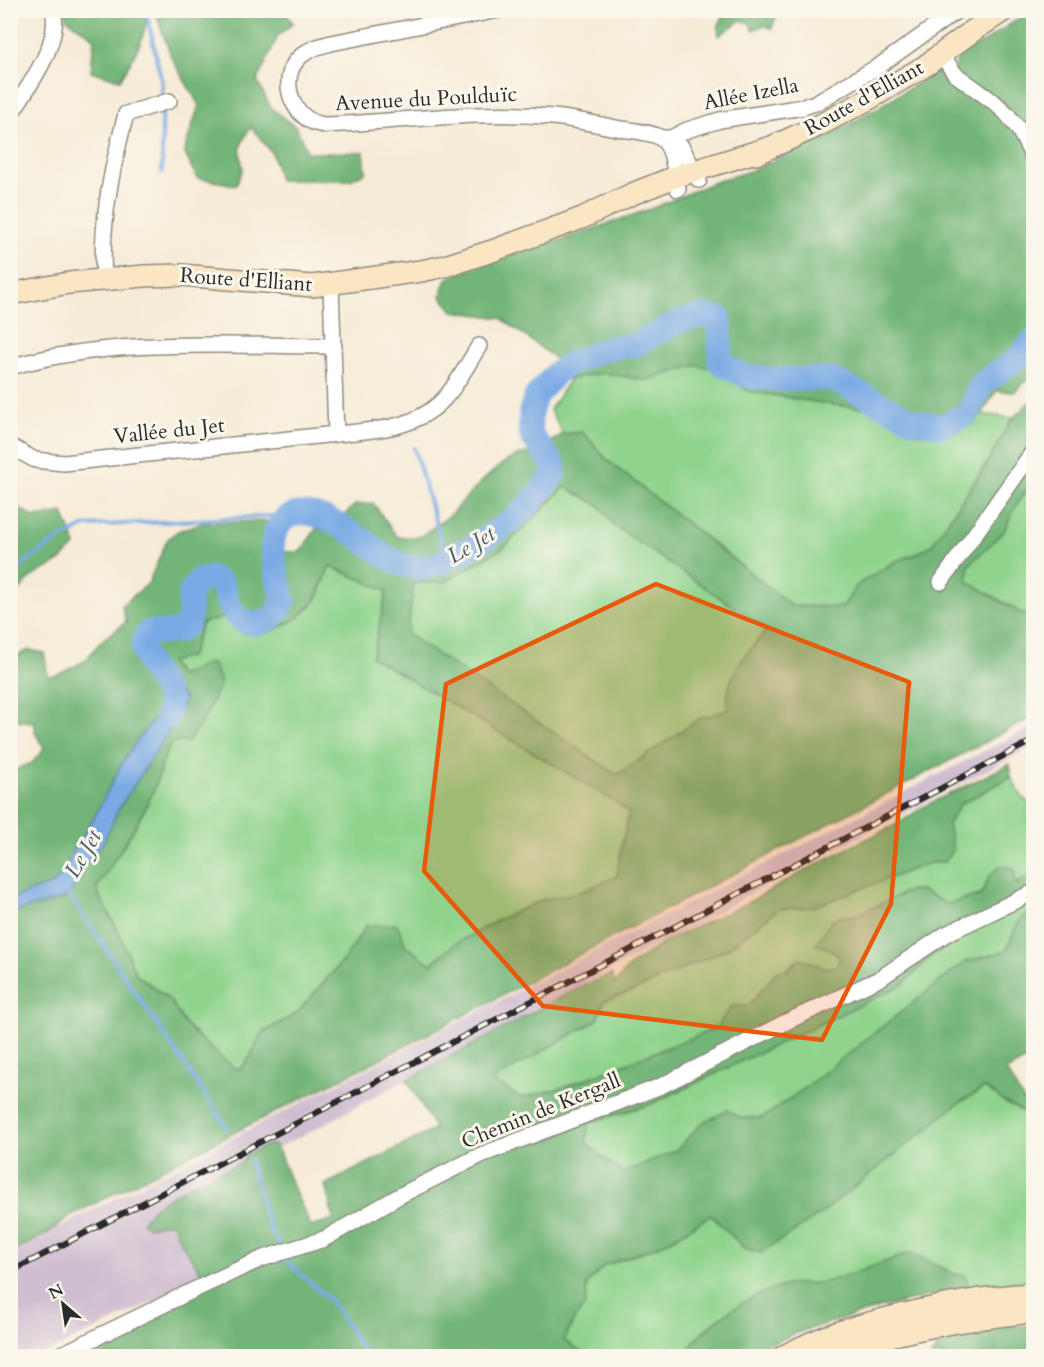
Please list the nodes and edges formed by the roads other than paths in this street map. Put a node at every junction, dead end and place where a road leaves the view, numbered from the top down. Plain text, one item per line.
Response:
1 (53, 10) edge
2 (499, 10) edge
3 (958, 10) edge
4 (1005, 10) edge
5 (1017, 10) edge
6 (949, 49) junction
7 (170, 101) dead end
8 (10, 115) edge
9 (666, 138) junction
10 (1034, 159) edge
11 (686, 179) junction
12 (104, 278) junction
13 (330, 285) junction
14 (10, 294) edge
15 (334, 346) junction
16 (479, 346) dead end
17 (10, 367) edge
18 (336, 434) junction
19 (10, 446) edge
20 (1034, 450) edge
21 (941, 582) dead end
22 (1034, 892) edge
23 (1034, 1294) edge
24 (1034, 1312) edge
25 (58, 1356) edge
26 (784, 1356) edge
27 (823, 1356) edge

1 - 8 street
2 - 9 street, Avenue du Poulduïc
3 - 9 street, Allée Izella
4 - 6 street, Route d'Elliant
5 - 6 street, Route d'Elliant
6 - 10 street
6 - 11 street, Route d'Elliant
7 - 12 street
9 - 11 street
11 - 13 street, Route d'Elliant
12 - 13 street, Route d'Elliant
12 - 14 street, Route d'Elliant
13 - 15 street
15 - 17 street
15 - 18 street
16 - 18 street, Vallée du Jet
18 - 19 street, Vallée du Jet
20 - 21 street
22 - 25 street, Chemin de Kergall
23 - 26 street
24 - 27 street

